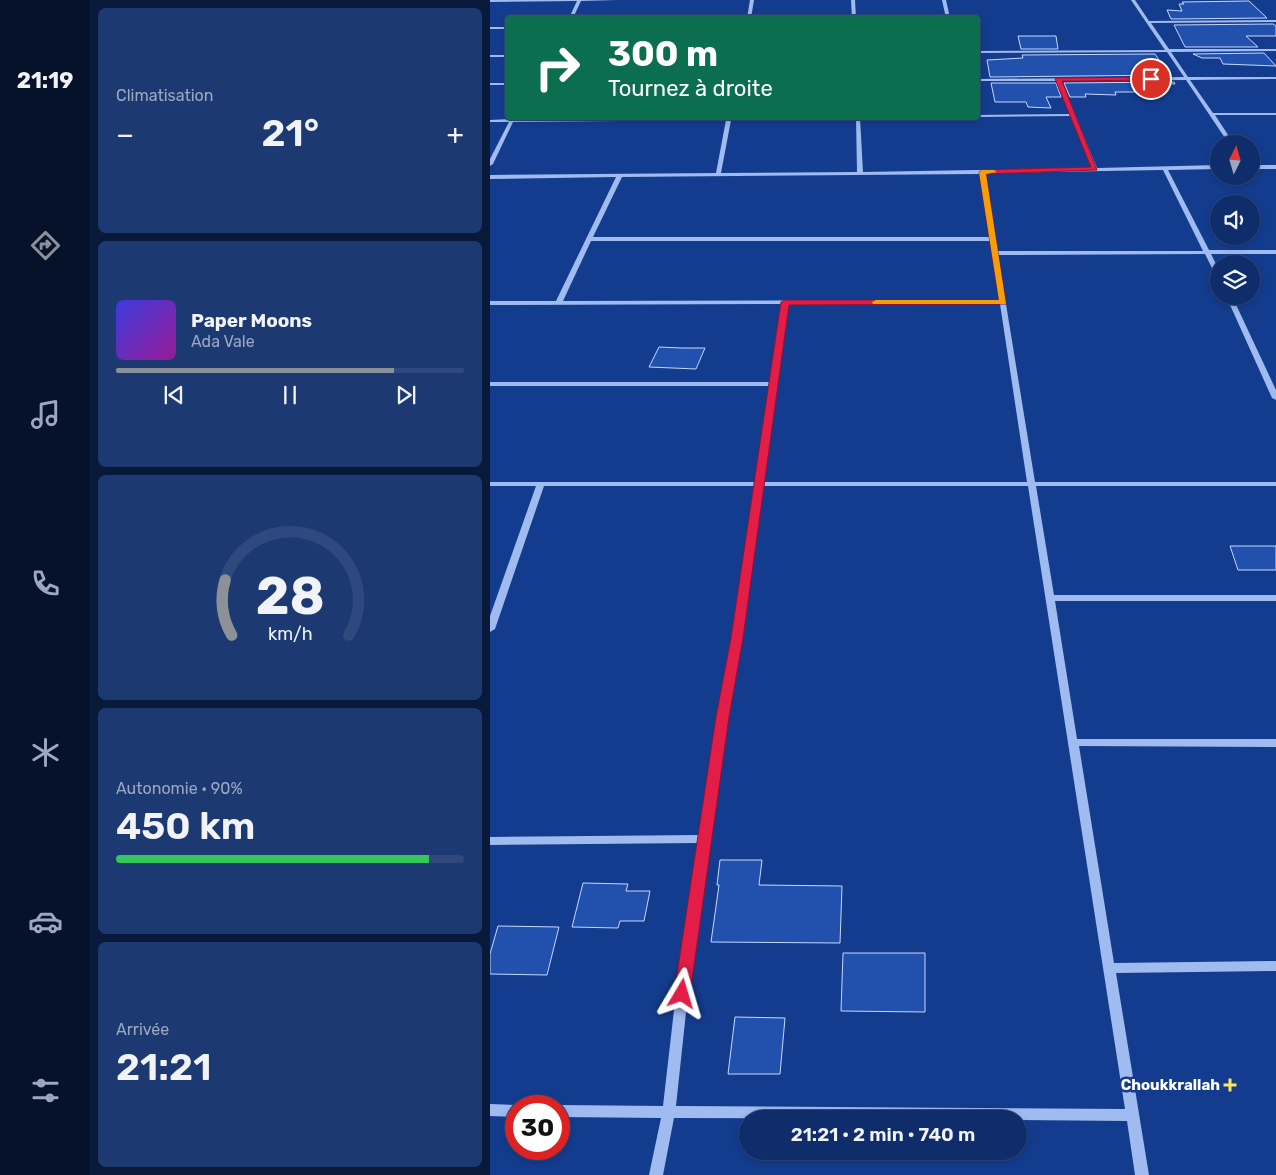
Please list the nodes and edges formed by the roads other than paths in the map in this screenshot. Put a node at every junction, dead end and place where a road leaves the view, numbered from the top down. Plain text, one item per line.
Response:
1 (580, 0) edge
2 (615, 0) edge
3 (752, 0) edge
4 (853, 0) edge
5 (944, 0) edge
6 (1134, 0) edge
7 (490, 1) edge
8 (572, 15) edge
9 (750, 15) edge
10 (854, 15) edge
11 (947, 15) edge
12 (1276, 21) edge
13 (1149, 22) junction
14 (490, 28) edge
15 (505, 28) edge
16 (1168, 50) junction
17 (1276, 50) edge
18 (980, 52) edge
19 (490, 56) edge
20 (505, 56) edge
21 (1187, 78) junction
22 (1276, 78) edge
23 (1058, 79) junction
24 (980, 80) edge
25 (490, 84) edge
26 (505, 84) edge
27 (1072, 114) junction
28 (1212, 114) junction
29 (1276, 114) edge
30 (980, 116) edge
31 (505, 120) edge
32 (512, 120) edge
33 (729, 120) edge
34 (858, 120) edge
35 (490, 121) edge
36 (1226, 135) edge
37 (490, 164) edge
38 (1260, 167) edge
39 (1276, 167) edge
40 (1165, 168) junction
41 (1210, 168) edge
42 (1095, 169) junction
43 (860, 172) junction
44 (982, 172) junction
45 (718, 174) junction
46 (620, 175) junction
47 (490, 177) edge
48 (590, 238) junction
49 (993, 239) junction
50 (1276, 252) edge
51 (995, 253) junction
52 (1206, 253) junction
53 (1210, 260) edge
54 (558, 302) junction
55 (785, 302) junction
56 (1003, 302) junction
57 (490, 303) edge
58 (1233, 305) edge
59 (490, 384) edge
60 (772, 384) junction
61 (1276, 398) edge
62 (490, 484) edge
63 (541, 484) junction
64 (759, 484) junction
65 (1032, 484) junction
66 (1276, 484) edge
67 (1050, 598) junction
68 (1276, 598) edge
69 (494, 609) edge
70 (490, 628) edge
71 (1073, 742) junction
72 (1276, 743) edge
73 (704, 839) junction
74 (490, 841) edge
75 (1276, 966) edge
76 (1109, 968) junction
77 (490, 1110) edge
78 (505, 1111) edge
79 (570, 1111) edge
80 (669, 1112) junction
81 (1132, 1115) junction
82 (656, 1175) edge
83 (1142, 1175) edge

1 - 2 street
1 - 7 street
1 - 8 street
3 - 9 street
4 - 10 street
5 - 11 street
6 - 13 street
12 - 13 street
13 - 16 street
14 - 15 street
16 - 17 street
16 - 18 street
16 - 21 street
19 - 20 street
21 - 22 street
21 - 23 street
21 - 28 street
23 - 24 street
23 - 27 street
25 - 26 street
27 - 30 street
27 - 42 street
28 - 29 street
28 - 36 street
31 - 35 street
32 - 37 street
33 - 45 street
34 - 43 street
38 - 39 street
40 - 41 street
40 - 42 street
40 - 52 street
42 - 44 street
43 - 44 street
43 - 45 street
44 - 49 street
45 - 46 street
46 - 47 street
46 - 48 street
48 - 49 street
48 - 54 street
49 - 51 street
50 - 52 street
51 - 52 street
51 - 56 street
52 - 53 street
54 - 55 street
54 - 57 street
55 - 56 street
55 - 60 street
56 - 65 street
58 - 61 street
59 - 60 street
60 - 64 street
62 - 63 street
63 - 64 street
63 - 69 street
64 - 65 street
64 - 73 street
65 - 66 street
65 - 67 street
67 - 68 street
67 - 71 street
69 - 70 street
71 - 72 street
71 - 76 street
73 - 74 street
73 - 80 street
75 - 76 street
76 - 81 street
77 - 78 street
79 - 80 street
80 - 81 street
80 - 82 street
81 - 83 street

